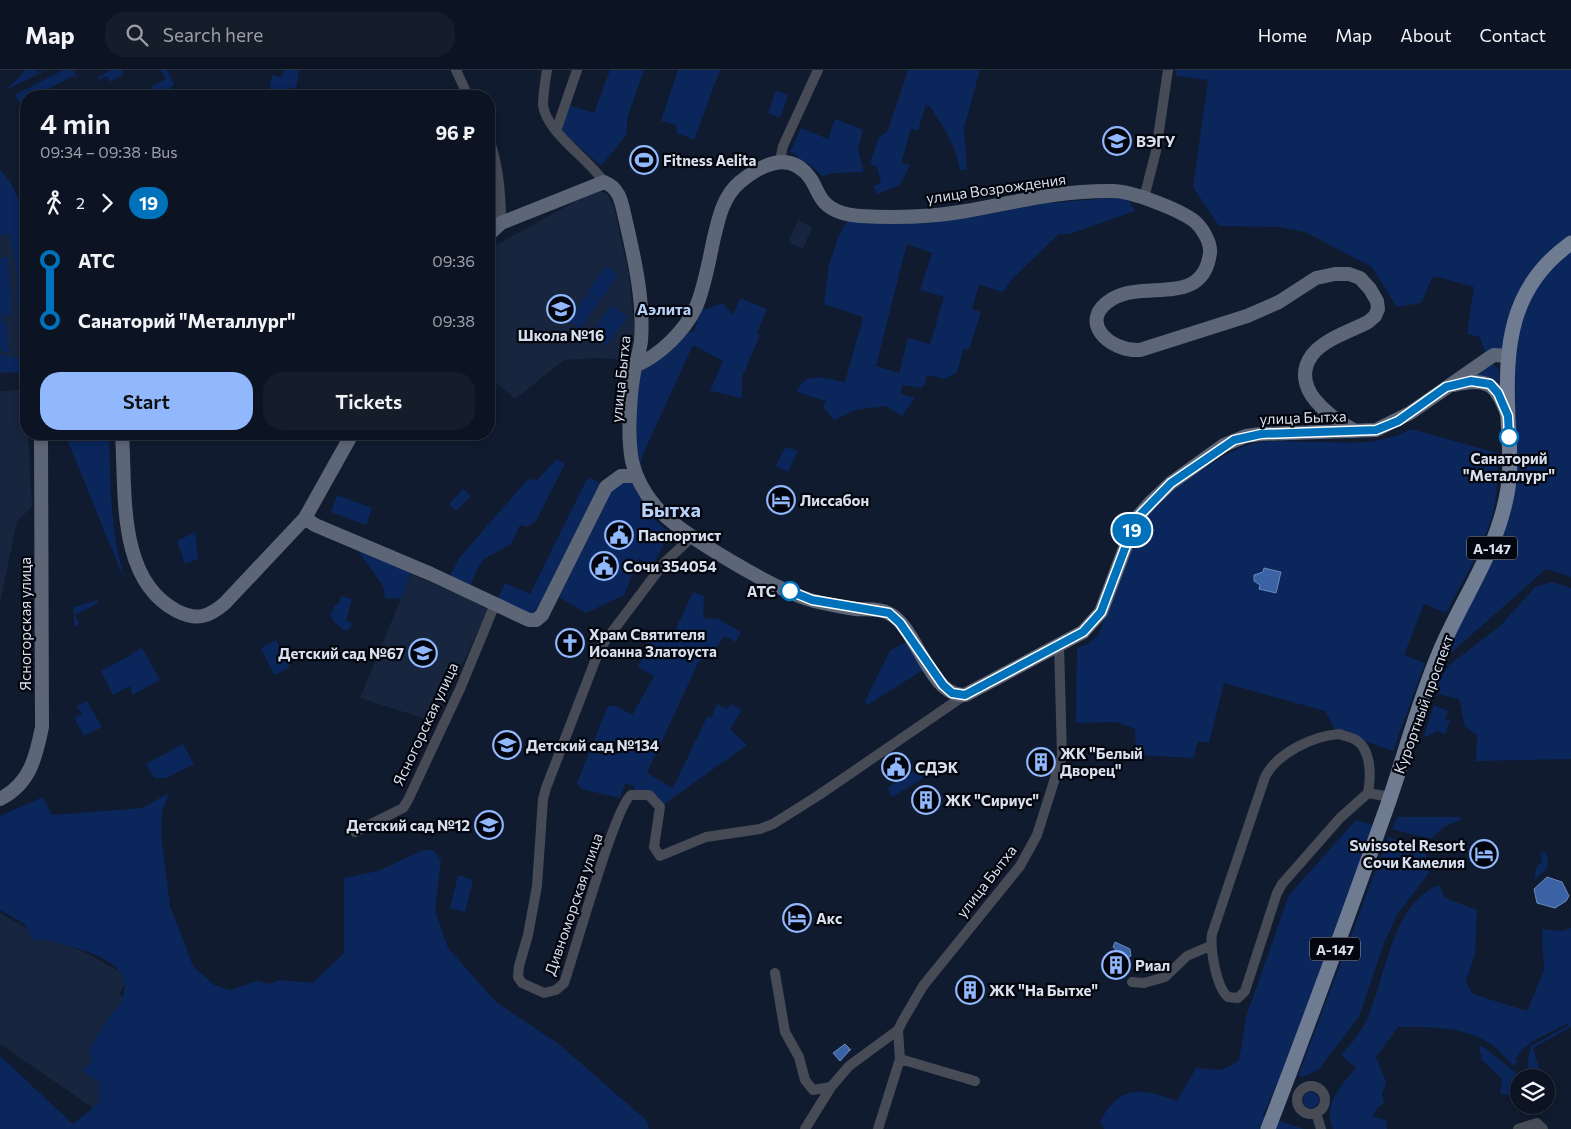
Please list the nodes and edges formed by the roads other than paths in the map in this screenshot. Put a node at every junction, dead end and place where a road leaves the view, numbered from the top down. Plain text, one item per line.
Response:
1 (456, 70) edge
2 (546, 70) edge
3 (577, 70) edge
4 (818, 70) edge
5 (1168, 70) edge
6 (465, 90) edge
7 (556, 130) junction
8 (780, 160) junction
9 (495, 163) edge
10 (604, 182) junction
11 (1144, 198) junction
12 (501, 223) junction
13 (495, 228) edge
14 (1571, 242) edge
15 (1508, 356) junction
16 (635, 366) junction
17 (1446, 387) junction
18 (1317, 403) junction
19 (1508, 416) junction
20 (1355, 431) junction
21 (1312, 434) junction
22 (41, 440) edge
23 (122, 440) edge
24 (349, 440) edge
25 (637, 476) junction
26 (305, 518) junction
27 (693, 536) junction
28 (495, 604) junction
29 (1060, 645) junction
30 (965, 695) junction
31 (1368, 793) junction
32 (1390, 797) junction
33 (0, 799) edge
34 (354, 832) dead end
35 (1210, 946) junction
36 (775, 973) dead end
37 (1132, 982) dead end
38 (898, 1030) junction
39 (900, 1059) junction
40 (975, 1081) dead end
41 (831, 1087) junction
42 (1291, 1090) junction
43 (1316, 1114) junction
44 (1272, 1126) edge
45 (805, 1129) edge
46 (878, 1129) edge
47 (1321, 1129) edge
48 (1518, 1129) edge
49 (1543, 1129) edge

1 - 6 street
2 - 7 street, улица Бытха
3 - 7 street
4 - 8 street
5 - 11 street
7 - 10 street, улица Бытха
8 - 11 street, улица Возрождения
8 - 16 street
9 - 12 street
10 - 12 street
10 - 16 street, улица Бытха
11 - 18 street, улица Возрождения
12 - 13 street
14 - 15 main road, Курортный проспект / А-147
15 - 17 street, улица Бытха
15 - 19 main road, Курортный проспект / А-147
16 - 25 street, улица Бытха
17 - 19 street
17 - 20 street, улица Бытха
18 - 20 street, улица Возрождения
18 - 21 street
19 - 32 main road, Курортный проспект / А-147
20 - 21 street, улица Бытха
21 - 29 street, улица Бытха
22 - 33 street, Ясногорская улица
23 - 26 street
24 - 26 street
25 - 27 street, улица Бытха
25 - 28 street
26 - 28 street
27 - 30 street, улица Бытха
27 - 30 street, Дивноморская улица
28 - 34 street, Ясногорская улица
29 - 30 street, улица Бытха
29 - 38 street, улица Бытха
31 - 32 street
31 - 35 street
31 - 35 street, Курортный проспект
32 - 42 main road, Курортный проспект / А-147
35 - 37 street
36 - 41 street
38 - 39 street
38 - 41 street
39 - 40 street
39 - 46 street
41 - 45 street
42 - 43 street
42 - 43 street
42 - 44 main road, Курортный проспект / А-147
43 - 47 street
48 - 49 street

